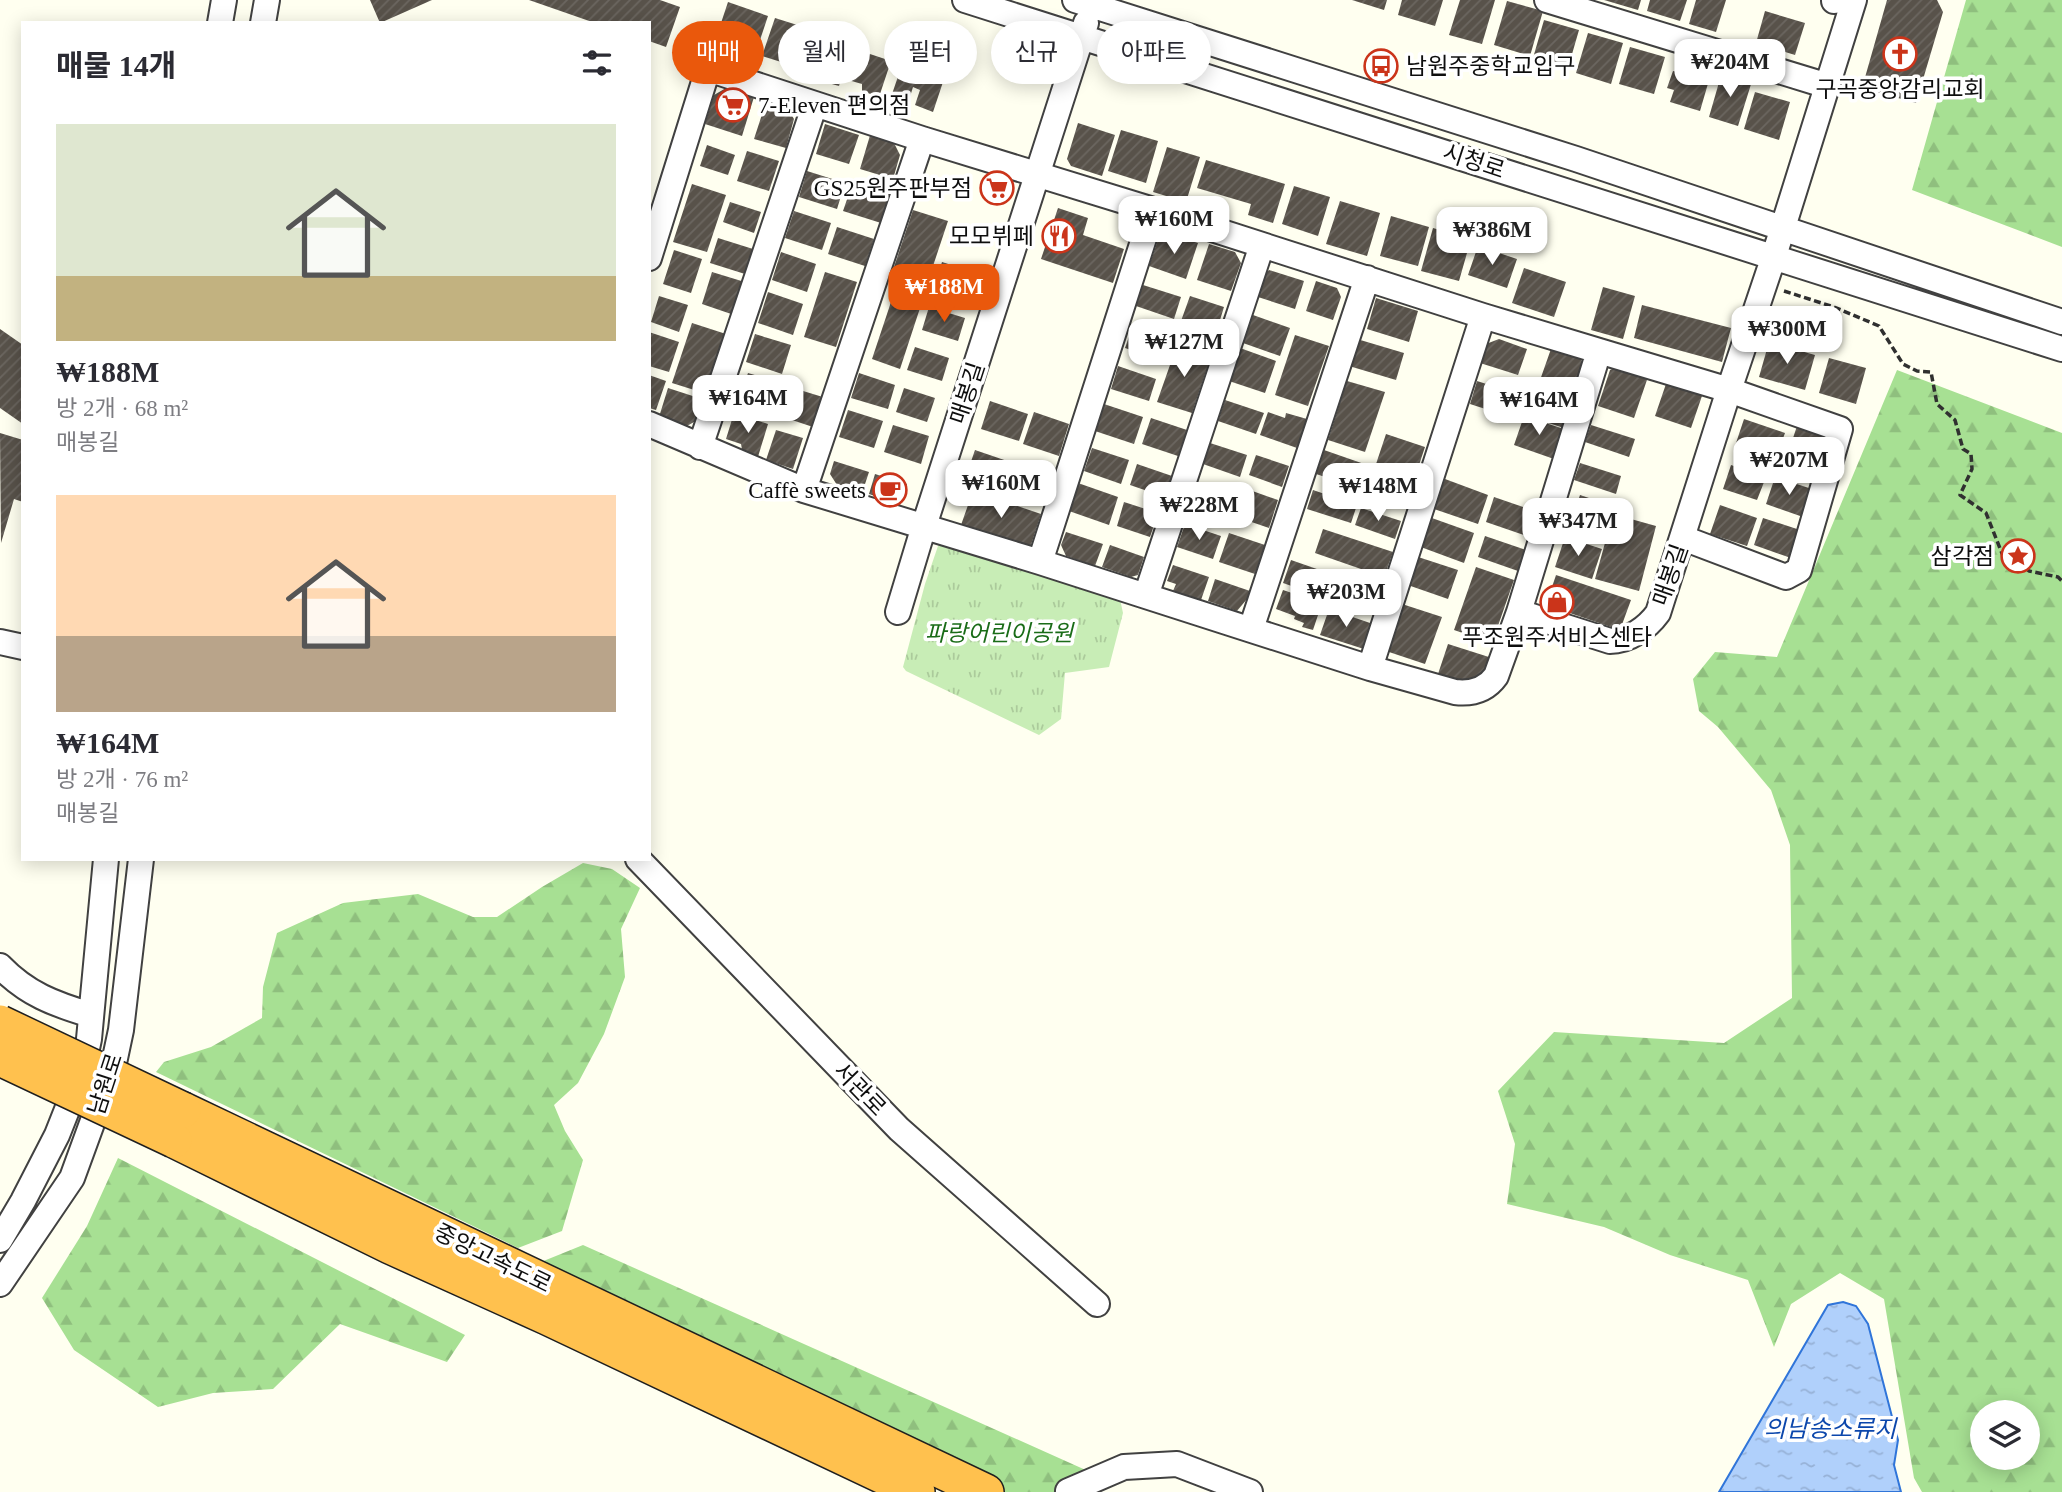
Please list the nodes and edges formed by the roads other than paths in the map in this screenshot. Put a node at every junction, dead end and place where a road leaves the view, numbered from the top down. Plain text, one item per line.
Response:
1 (223, 0) edge
2 (267, 0) edge
3 (965, 0) edge
4 (1547, 0) edge
5 (1841, 0) edge
6 (1086, 2) edge
7 (220, 21) edge
8 (263, 21) edge
9 (1031, 21) edge
10 (1083, 23) edge
11 (1083, 38) edge
12 (1066, 84) edge
13 (1828, 86) junction
14 (815, 104) junction
15 (922, 139) junction
16 (1038, 174) junction
17 (1153, 210) junction
18 (1783, 228) junction
19 (1262, 245) junction
20 (651, 252) edge
21 (1774, 256) junction
22 (1367, 278) junction
23 (1483, 316) junction
24 (2062, 323) edge
25 (2062, 349) edge
26 (1599, 351) junction
27 (1729, 390) junction
28 (651, 425) edge
29 (700, 447) junction
30 (804, 490) junction
31 (924, 526) junction
32 (1683, 538) junction
33 (1040, 562) junction
34 (1146, 596) junction
35 (898, 612) dead end
36 (1519, 612) junction
37 (1251, 629) junction
38 (0, 642) edge
39 (21, 647) edge
40 (1370, 668) junction
41 (106, 861) edge
42 (141, 861) edge
43 (640, 861) edge
44 (0, 966) edge
45 (90, 1015) junction
46 (0, 1023) edge
47 (0, 1058) edge
48 (178, 1125) junction
49 (0, 1240) edge
50 (0, 1284) edge
51 (1097, 1304) dead end
52 (1068, 1491) edge
53 (916, 1492) edge
54 (986, 1492) edge
55 (1250, 1492) edge

1 - 7 street
2 - 8 street
3 - 9 street, 시청로
4 - 13 street
5 - 13 street
6 - 10 street, 매봉길
6 - 18 street, 시청로
11 - 21 street, 시청로
12 - 16 street, 매봉길
13 - 18 street
14 - 15 street
14 - 20 street
14 - 29 street
15 - 16 street
15 - 30 street
16 - 17 street
16 - 31 street, 매봉길
17 - 19 street
17 - 33 street
18 - 21 street, 매봉길
18 - 24 street, 시청로
19 - 22 street
19 - 34 street
21 - 25 street, 시청로
21 - 27 street, 매봉길
22 - 23 street
22 - 37 street
23 - 26 street
23 - 40 street
26 - 27 street
26 - 36 street
27 - 32 street, 매봉길
27 - 32 street
28 - 29 street
29 - 30 street
30 - 31 street
31 - 33 street
31 - 35 street, 매봉길
32 - 36 street, 매봉길
33 - 34 street
34 - 37 street
36 - 40 street
37 - 40 street
38 - 39 street
41 - 45 street, 남원로
42 - 50 street, 남원로
43 - 51 street, 서관로
44 - 45 street
45 - 49 street, 남원로
46 - 48 highway, 중앙고속도로, bridge
47 - 48 highway, 중앙고속도로, bridge
48 - 53 highway, 중앙고속도로
48 - 54 highway, 중앙고속도로
52 - 55 street

